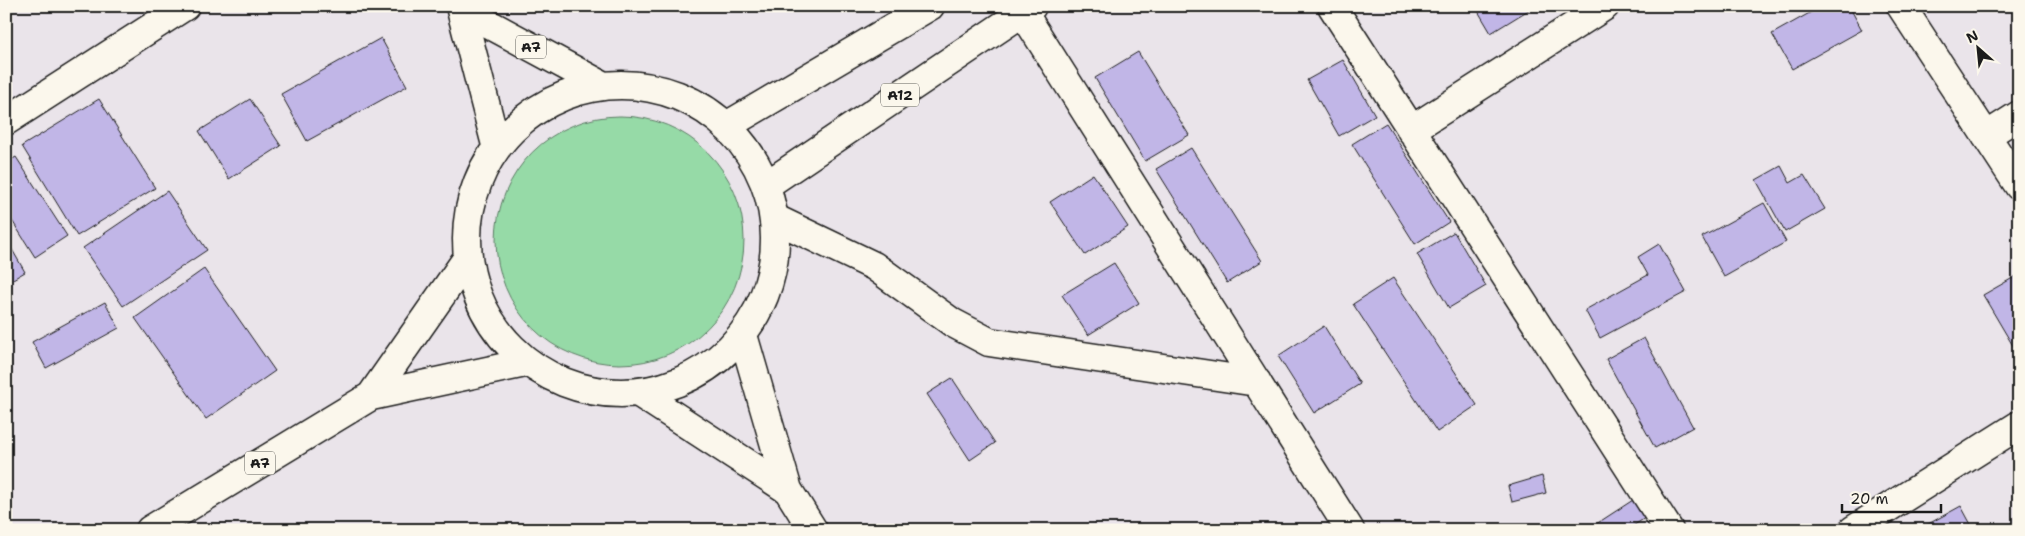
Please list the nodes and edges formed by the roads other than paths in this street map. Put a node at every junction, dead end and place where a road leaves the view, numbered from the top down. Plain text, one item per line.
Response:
1 (185, 6) edge
2 (930, 6) edge
3 (1332, 6) edge
4 (1605, 6) edge
5 (1901, 6) edge
6 (460, 8) edge
7 (1024, 8) edge
8 (600, 84) junction
9 (2019, 115) edge
10 (6, 121) edge
11 (728, 124) junction
12 (1412, 130) junction
13 (1986, 136) junction
14 (496, 145) junction
15 (768, 184) junction
16 (2019, 186) edge
17 (776, 219) junction
18 (466, 260) junction
19 (743, 334) junction
20 (525, 362) junction
21 (1257, 382) junction
22 (639, 393) junction
23 (371, 396) junction
24 (2019, 425) edge
25 (788, 490) junction
26 (150, 530) edge
27 (813, 530) edge
28 (1350, 530) edge
29 (1669, 530) edge
30 (1853, 530) edge

1 - 10 street
2 - 11 street
3 - 12 street
4 - 12 street
5 - 13 street
6 - 8 street, A7
6 - 14 street, A7
7 - 15 street, A12
7 - 21 street
8 - 11 street
8 - 14 street
9 - 13 street
11 - 15 street
12 - 29 street
13 - 16 street
14 - 18 street
15 - 17 street
17 - 19 street
17 - 21 street
18 - 20 street
18 - 23 street, A7
19 - 22 street
19 - 25 street
20 - 22 street
20 - 23 street, A7
21 - 28 street
22 - 25 street
23 - 26 street, A7
24 - 30 street
25 - 27 street

